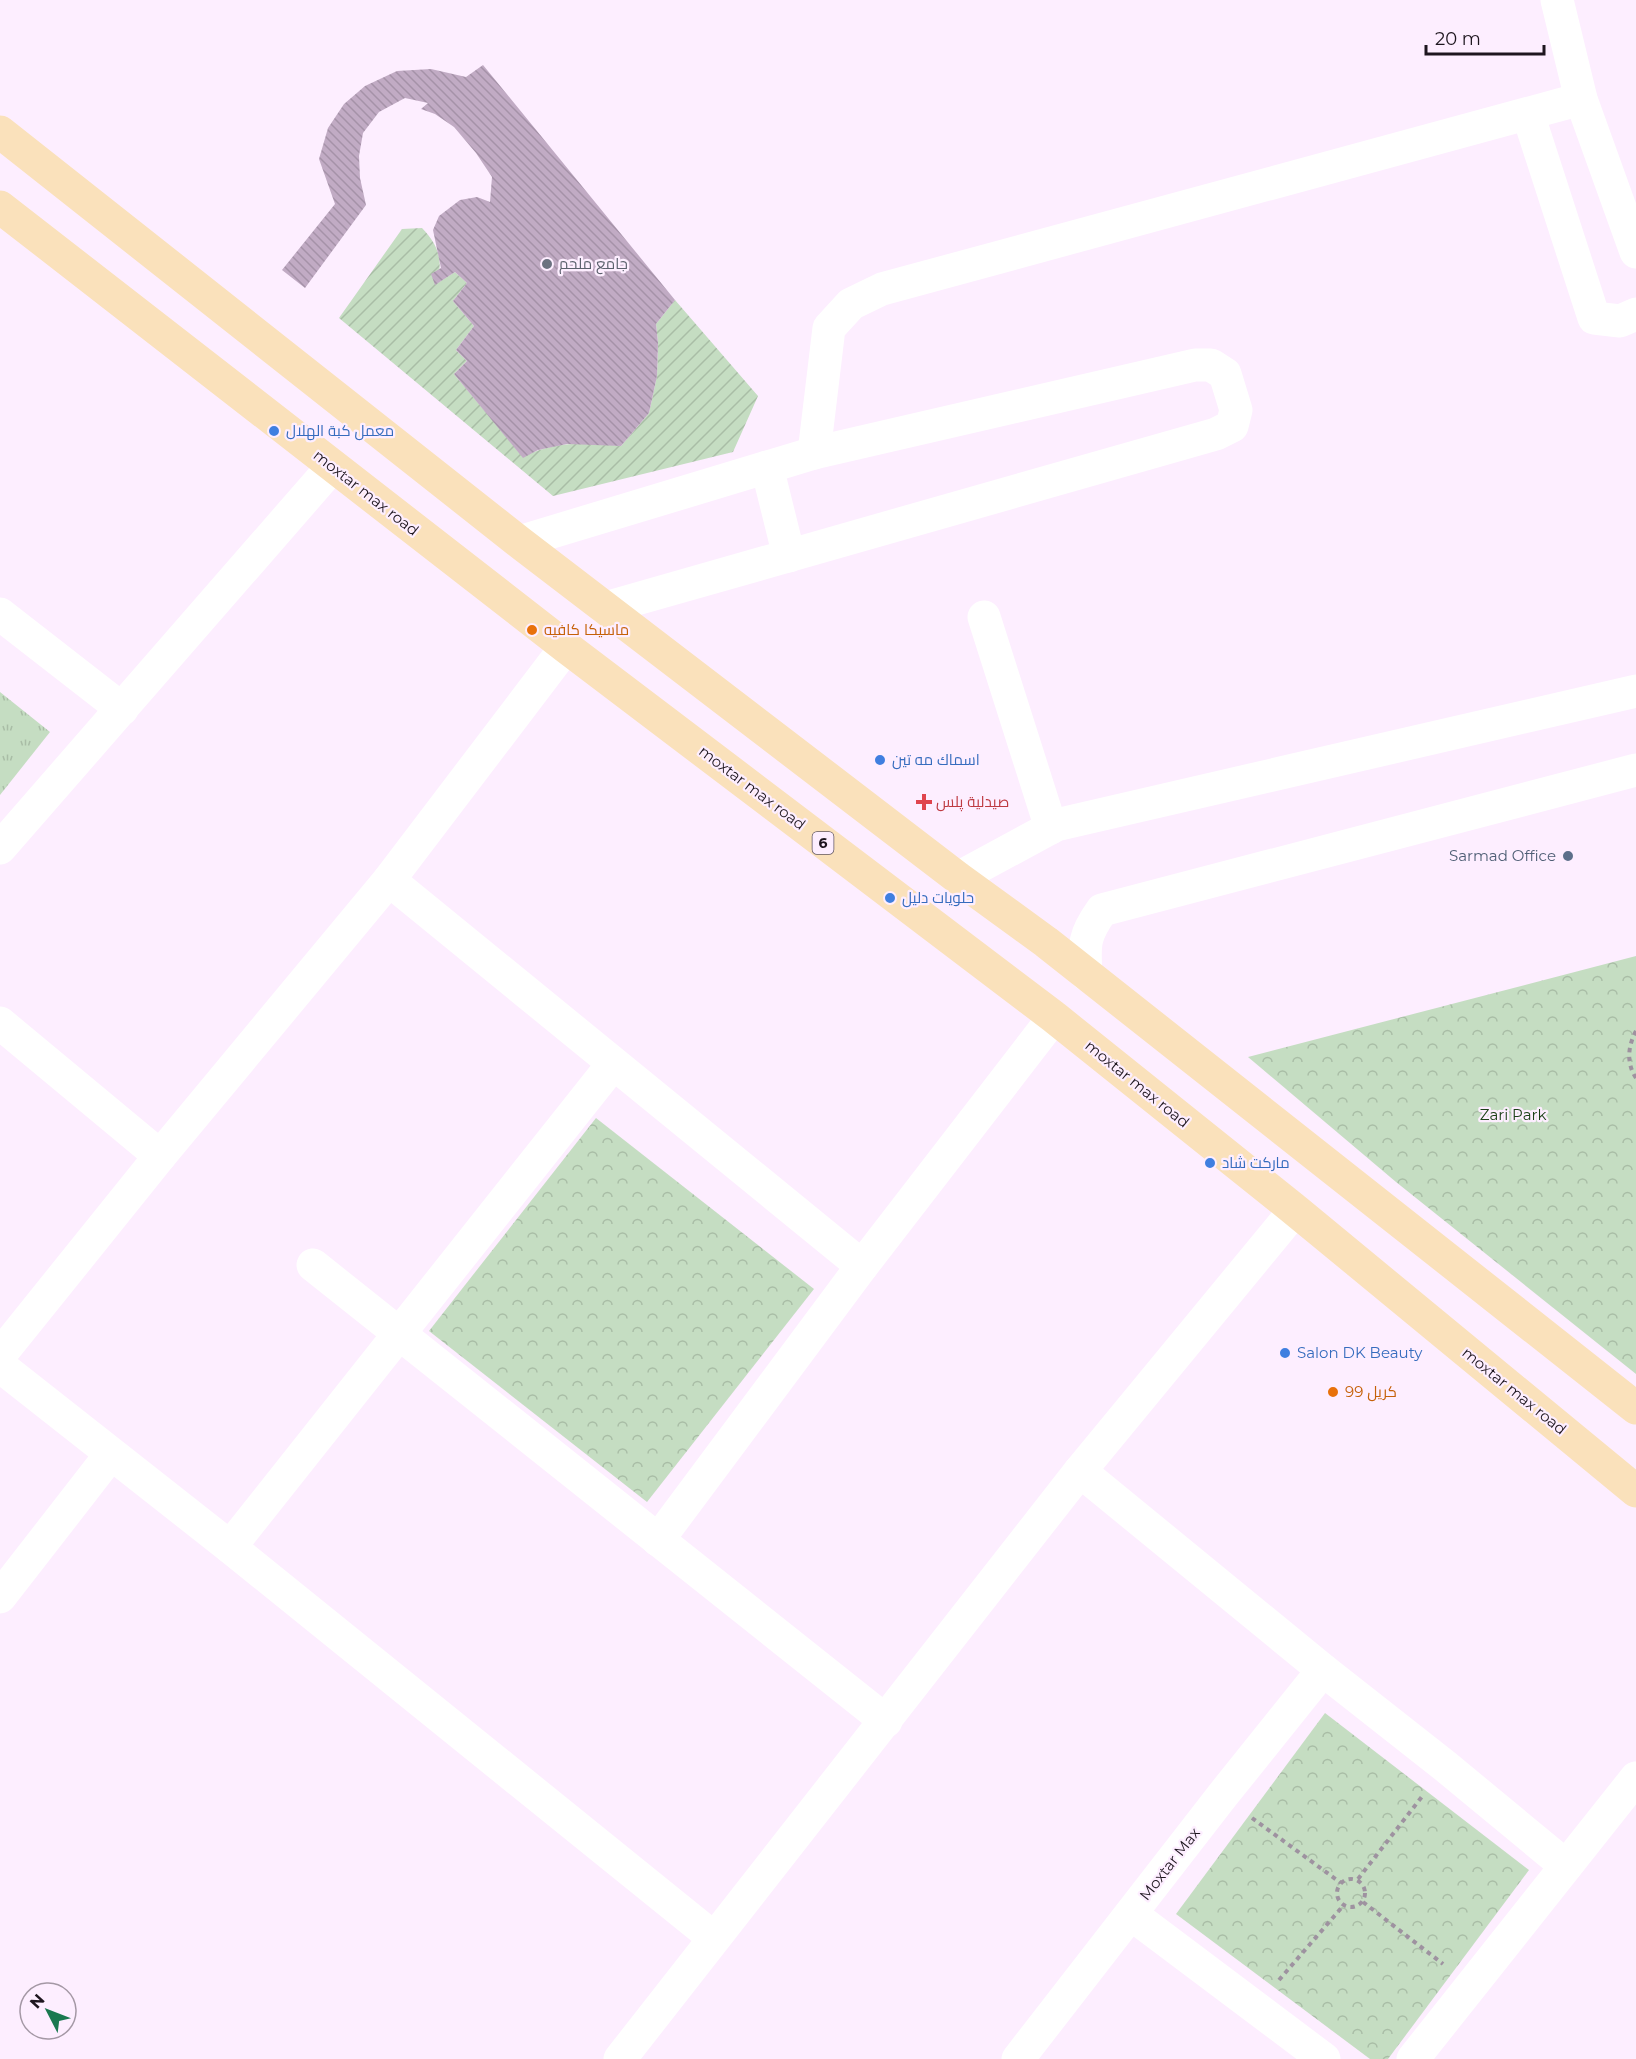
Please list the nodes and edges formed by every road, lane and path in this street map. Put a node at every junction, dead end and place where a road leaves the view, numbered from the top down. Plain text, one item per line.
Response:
1 (1557, 0) edge
2 (1581, 99) junction
3 (1528, 114) junction
4 (0, 132) edge
5 (0, 207) edge
6 (1636, 252) edge
7 (1636, 314) edge
8 (814, 453) junction
9 (332, 467) junction
10 (767, 467) junction
11 (519, 542) junction
12 (789, 556) junction
13 (605, 608) junction
14 (0, 614) edge
15 (984, 617) dead end
16 (566, 648) junction
17 (1636, 691) edge
18 (122, 709) junction
19 (1636, 770) edge
20 (1051, 828) junction
21 (0, 848) edge
22 (958, 878) junction
23 (389, 880) junction
24 (1086, 974) junction
25 (1054, 1017) junction
26 (0, 1023) edge
27 (1636, 1031) edge
28 (613, 1064) junction
29 (1636, 1077) edge
30 (160, 1156) junction
31 (1295, 1210) junction
32 (313, 1264) dead end
33 (862, 1266) junction
34 (399, 1334) junction
35 (0, 1355) edge
36 (0, 1366) edge
37 (1636, 1408) edge
38 (111, 1454) junction
39 (1080, 1471) junction
40 (1636, 1491) edge
41 (658, 1540) junction
42 (230, 1547) junction
43 (0, 1597) edge
44 (1323, 1671) junction
45 (886, 1721) junction
46 (1445, 1766) junction
47 (1636, 1778) edge
48 (1222, 1796) junction
49 (1566, 1866) junction
50 (1358, 1879) dead end
51 (1341, 1883) junction
52 (1363, 1902) junction
53 (1342, 1906) junction
54 (1131, 1914) junction
55 (714, 1938) junction
56 (1472, 1986) junction
57 (1255, 2008) junction
58 (620, 2059) edge
59 (1018, 2059) edge
60 (1324, 2059) edge
61 (1413, 2059) edge

1 - 2 street
2 - 3 street
2 - 6 street
3 - 7 street
3 - 8 street
4 - 11 main road
5 - 9 main road, moxtar max road / 6
8 - 10 street
8 - 12 street
9 - 16 main road, moxtar max road / 6
9 - 18 street
10 - 11 street
10 - 12 street
11 - 13 main road
12 - 13 street
13 - 22 main road
14 - 18 street
15 - 20 street
16 - 23 street
16 - 25 main road, moxtar max road / 6
17 - 20 street
18 - 21 street
19 - 24 street
20 - 22 street
22 - 24 main road
23 - 28 street
23 - 30 street
24 - 37 main road
25 - 31 main road, moxtar max road / 6
25 - 33 street
26 - 30 street
27 - 29 path
28 - 33 street
28 - 34 street
30 - 35 street
31 - 39 street
31 - 40 main road, moxtar max road / 6
32 - 34 street
33 - 41 street
34 - 41 street
34 - 42 street
36 - 38 street
38 - 42 street
38 - 43 street
39 - 44 street
39 - 45 street
41 - 45 street
42 - 55 street
44 - 46 street
44 - 48 street, Moxtar Max
45 - 55 street
46 - 49 street
46 - 50 path
47 - 49 street
48 - 51 path
48 - 54 street, Moxtar Max
49 - 56 street
51 - 52 path
51 - 53 path
52 - 53 path
52 - 56 path
53 - 57 path
54 - 57 street
54 - 59 street, Moxtar Max
55 - 58 street
56 - 61 street
57 - 60 street

